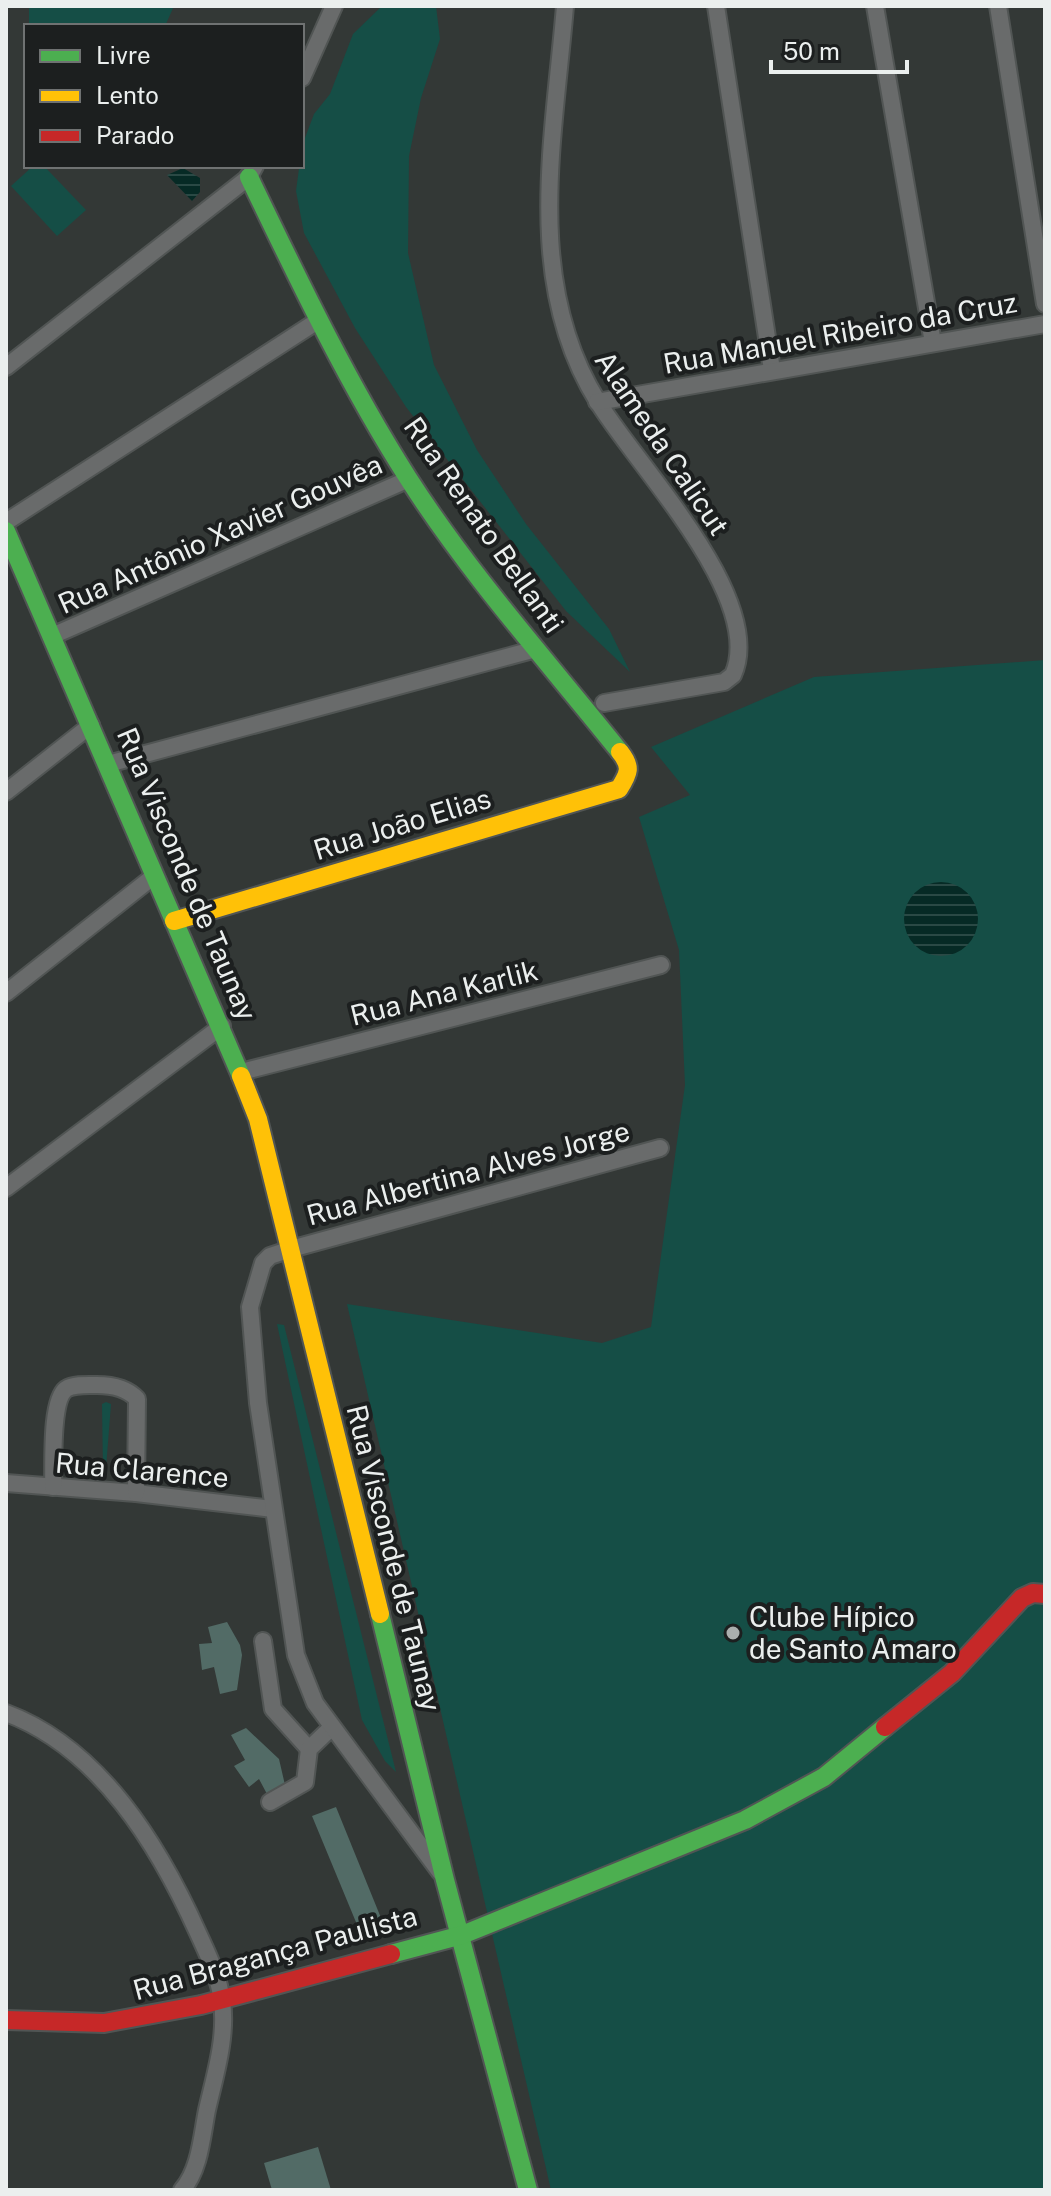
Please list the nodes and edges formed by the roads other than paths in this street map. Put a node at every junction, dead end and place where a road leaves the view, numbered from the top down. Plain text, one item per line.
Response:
1 (334, 6) edge
2 (565, 6) edge
3 (716, 6) edge
4 (875, 6) edge
5 (998, 6) edge
6 (304, 74) edge
7 (252, 172) edge
8 (1045, 304) edge
9 (319, 320) junction
10 (1045, 324) edge
11 (933, 343) junction
12 (6, 367) edge
13 (772, 370) junction
14 (597, 402) junction
15 (409, 479) junction
16 (6, 522) edge
17 (6, 531) edge
18 (24, 572) junction
19 (6, 580) edge
20 (52, 636) junction
21 (536, 649) junction
22 (604, 703) dead end
23 (91, 725) junction
24 (629, 763) joint
25 (108, 764) junction
26 (6, 792) edge
27 (154, 876) junction
28 (174, 921) junction
29 (661, 965) dead end
30 (6, 993) edge
31 (222, 1026) junction
32 (241, 1072) junction
33 (660, 1148) dead end
34 (6, 1188) edge
35 (291, 1249) junction
36 (6, 1483) edge
37 (53, 1487) junction
38 (136, 1493) junction
39 (273, 1509) junction
40 (1045, 1594) edge
41 (263, 1641) dead end
42 (6, 1713) edge
43 (332, 1727) junction
44 (309, 1749) junction
45 (270, 1802) dead end
46 (445, 1880) junction
47 (462, 1935) junction
48 (222, 2000) junction
49 (6, 2020) edge
50 (182, 2190) edge
51 (528, 2190) edge

1 - 6 street
2 - 14 street, Alameda Calicut
3 - 13 street
4 - 11 street
5 - 8 street
7 - 9 street, Rua Renato Bellanti
7 - 12 street
9 - 15 street, Rua Renato Bellanti
9 - 16 street
10 - 11 street, Rua Manuel Ribeiro da Cruz
11 - 13 street, Rua Manuel Ribeiro da Cruz
13 - 14 street, Rua Manuel Ribeiro da Cruz
14 - 22 street, Alameda Calicut
15 - 20 street, Rua Antônio Xavier Gouvêa
15 - 21 street, Rua Renato Bellanti
17 - 18 street, Rua Visconde de Taunay
18 - 19 street
18 - 20 street, Rua Visconde de Taunay
20 - 23 street, Rua Visconde de Taunay
21 - 24 street, Rua Renato Bellanti
21 - 25 street
23 - 25 street, Rua Visconde de Taunay
23 - 26 street
24 - 28 street, Rua João Elias
25 - 27 street, Rua Visconde de Taunay
27 - 28 street, Rua Visconde de Taunay
27 - 30 street
28 - 31 street, Rua Visconde de Taunay
29 - 32 street, Rua Ana Karlik
31 - 32 street, Rua Visconde de Taunay
31 - 34 street
32 - 35 street, Rua Visconde de Taunay
33 - 35 street, Rua Albertina Alves Jorge
35 - 39 street, Rua Visconde de Taunay
35 - 46 street, Rua Visconde de Taunay
36 - 37 street, Rua Clarence
37 - 38 street, Rua Clarence
37 - 38 street
38 - 39 street, Rua Clarence
39 - 43 street, Rua Visconde de Taunay
40 - 47 street, Rua Bragança Paulista
41 - 44 street
42 - 48 street
43 - 44 street
43 - 46 street, Rua Visconde de Taunay
44 - 45 street
46 - 47 street, Rua Visconde de Taunay
47 - 48 street, Rua Bragança Paulista
47 - 51 street, Rua Visconde de Taunay
48 - 49 street, Rua Bragança Paulista
48 - 50 street

